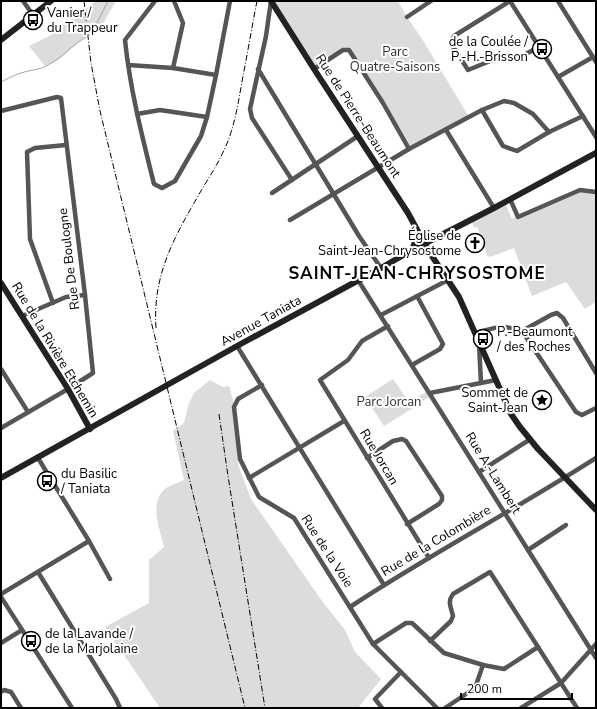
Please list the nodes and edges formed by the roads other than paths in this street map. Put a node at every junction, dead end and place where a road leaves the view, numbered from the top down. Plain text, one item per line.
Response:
1 (24, 1) edge
2 (51, 1) edge
3 (155, 1) edge
4 (174, 1) edge
5 (230, 1) edge
6 (271, 1) edge
7 (431, 1) edge
8 (510, 1) edge
9 (558, 1) edge
10 (425, 3) edge
11 (33, 14) junction
12 (407, 17) dead end
13 (1, 40) edge
14 (539, 47) junction
15 (593, 57) junction
16 (596, 62) edge
17 (128, 65) junction
18 (173, 68) junction
19 (258, 69) junction
20 (314, 69) junction
21 (216, 75) junction
22 (558, 77) junction
23 (482, 110) junction
24 (1, 111) edge
25 (137, 114) junction
26 (583, 116) junction
27 (207, 117) junction
28 (446, 130) junction
29 (549, 132) junction
30 (358, 136) junction
31 (596, 137) edge
32 (66, 145) junction
33 (409, 149) junction
34 (596, 152) edge
35 (315, 164) junction
36 (378, 167) junction
37 (292, 180) junction
38 (596, 192) edge
39 (272, 193) dead end
40 (333, 194) junction
41 (510, 199) junction
42 (494, 208) junction
43 (290, 220) dead end
44 (415, 228) junction
45 (424, 243) junction
46 (412, 250) junction
47 (381, 268) junction
48 (358, 280) junction
49 (448, 280) junction
50 (1, 283) edge
51 (85, 295) junction
52 (417, 296) junction
53 (53, 303) junction
54 (381, 315) junction
55 (22, 316) junction
56 (388, 326) junction
57 (522, 331) junction
58 (476, 332) junction
59 (479, 339) junction
60 (237, 346) junction
61 (412, 365) junction
62 (1, 369) edge
63 (596, 373) edge
64 (496, 380) junction
65 (481, 383) junction
66 (262, 385) junction
67 (68, 389) junction
68 (430, 393) junction
69 (596, 408) edge
70 (28, 412) junction
71 (344, 421) junction
72 (1, 428) edge
73 (90, 429) junction
74 (529, 440) junction
75 (300, 448) junction
76 (38, 458) junction
77 (367, 458) junction
78 (596, 458) edge
79 (479, 472) junction
80 (1, 478) edge
81 (249, 478) junction
82 (565, 478) junction
83 (596, 510) edge
84 (505, 513) junction
85 (407, 524) junction
86 (566, 525) dead end
87 (89, 541) junction
88 (528, 550) junction
89 (429, 558) junction
90 (38, 572) junction
91 (110, 579) dead end
92 (384, 584) junction
93 (1, 594) edge
94 (1, 597) edge
95 (350, 607) junction
96 (22, 630) junction
97 (430, 641) junction
98 (1, 643) edge
99 (373, 644) junction
100 (596, 644) edge
101 (538, 647) junction
102 (591, 650) junction
103 (596, 658) edge
104 (483, 665) junction
105 (401, 672) junction
106 (561, 683) junction
107 (1, 692) edge
108 (21, 708) edge
109 (72, 708) edge
110 (120, 708) edge
111 (382, 708) edge
112 (437, 708) edge
113 (445, 708) edge
114 (521, 708) edge
115 (577, 708) edge

1 - 11 street
2 - 11 main road
3 - 17 street
4 - 18 street
5 - 21 street
6 - 19 street
6 - 20 main road, Rue de Pierre-Beaumont
7 - 10 street
8 - 14 street
8 - 14 street
9 - 15 street
10 - 12 street
11 - 13 main road
14 - 22 street
15 - 16 street
15 - 22 street
17 - 18 street
17 - 25 street
18 - 21 street
19 - 35 street
19 - 37 street
20 - 30 main road, Rue de Pierre-Beaumont
20 - 33 street
21 - 27 street
22 - 26 street
23 - 28 street
23 - 29 street
23 - 29 street
24 - 32 street, Rue De Boulogne
25 - 27 street
25 - 27 street
26 - 29 street
26 - 31 street
28 - 33 street
28 - 42 street
30 - 35 street
30 - 36 main road, Rue de Pierre-Beaumont
32 - 51 street, Rue De Boulogne
32 - 53 street
33 - 36 street
34 - 41 main road, Avenue Taniata
35 - 37 street
35 - 40 street
36 - 40 street
36 - 44 main road, Rue de Pierre-Beaumont
37 - 39 street
38 - 41 street
40 - 43 street
40 - 47 street
41 - 42 main road, Avenue Taniata
42 - 45 main road, Avenue Taniata
44 - 45 main road, Rue de Pierre-Beaumont
44 - 46 main road
45 - 46 main road, Avenue Taniata
45 - 49 main road, Rue de Pierre-Beaumont
46 - 47 main road, Avenue Taniata
47 - 48 main road, Avenue Taniata
48 - 54 street, Rue A.-Lambert
48 - 60 main road, Avenue Taniata
49 - 52 street
49 - 58 main road, Rue de Pierre-Beaumont
50 - 55 main road, Rue de la Rivière Etchemin
51 - 53 street
51 - 67 street, Rue De Boulogne
52 - 54 street
52 - 61 street
53 - 55 street
54 - 56 street, Rue A.-Lambert
55 - 67 main road, Rue de la Rivière Etchemin
56 - 61 street, Rue A.-Lambert
56 - 71 street, Rue Jorcan
57 - 58 street
57 - 63 street
57 - 69 street
58 - 59 main road, Rue de Pierre-Beaumont
59 - 64 main road, Rue de Pierre-Beaumont
59 - 65 street
60 - 66 street
60 - 73 main road, Avenue Taniata
61 - 68 street, Rue A.-Lambert
62 - 70 street
64 - 65 street
64 - 74 main road, Rue de Pierre-Beaumont
65 - 68 street
66 - 75 street
66 - 81 street, Rue de la Voie
67 - 70 street, Rue De Boulogne
67 - 73 main road, Rue de la Rivière Etchemin
68 - 79 street, Rue A.-Lambert
70 - 72 street, Rue De Boulogne
71 - 75 street
71 - 77 street, Rue Jorcan
73 - 76 main road, Avenue Taniata
74 - 79 street
74 - 82 main road, Rue de Pierre-Beaumont
75 - 81 street
75 - 92 street
76 - 80 main road, Avenue Taniata
76 - 87 street
77 - 85 street, Rue Jorcan
77 - 85 street
78 - 82 street, Rue de la Colombière
79 - 84 street, Rue A.-Lambert
81 - 95 street, Rue de la Voie
82 - 83 main road, Rue de Pierre-Beaumont
82 - 84 street, Rue de la Colombière
84 - 88 street, Rue A.-Lambert
84 - 89 street, Rue de la Colombière
85 - 89 street, Rue Jorcan
86 - 88 street
87 - 90 street
87 - 91 street
88 - 102 street, Rue A.-Lambert
89 - 92 street, Rue de la Colombière
90 - 93 street
90 - 110 street
92 - 95 street, Rue de la Colombière
94 - 96 street
95 - 99 street, Rue de la Voie
96 - 98 street
96 - 109 street
97 - 99 street
97 - 101 street
97 - 104 street
99 - 105 street, Rue de la Voie
100 - 102 street
101 - 104 street
101 - 106 street
102 - 103 street, Rue A.-Lambert
102 - 106 street
104 - 113 street
105 - 111 street
105 - 112 street, Rue de la Voie
106 - 114 street
106 - 115 street
107 - 108 street

